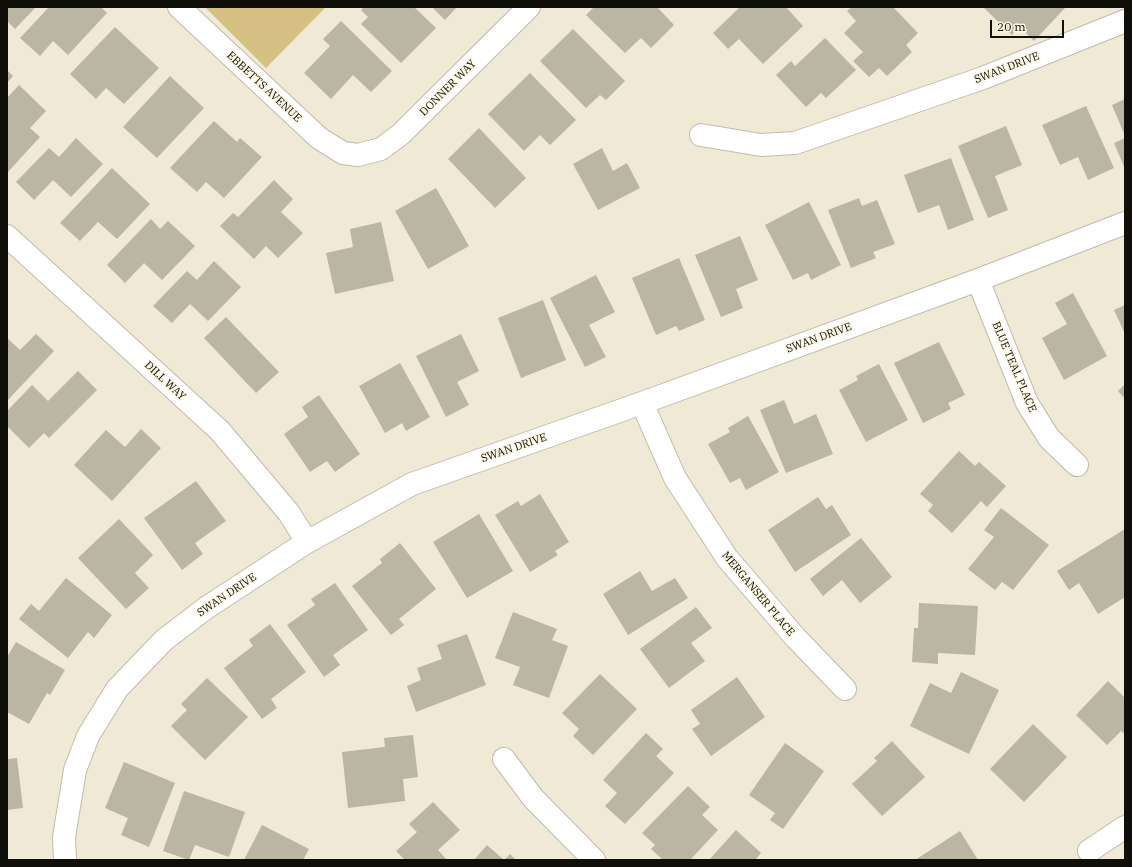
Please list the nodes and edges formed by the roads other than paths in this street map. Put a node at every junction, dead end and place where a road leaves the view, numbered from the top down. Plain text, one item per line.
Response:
1 (178, 7) edge
2 (529, 7) edge
3 (1125, 21) edge
4 (701, 135) dead end
5 (358, 155) joint
6 (1125, 222) edge
7 (7, 236) edge
8 (978, 280) junction
9 (642, 403) junction
10 (1077, 465) dead end
11 (307, 542) junction
12 (846, 689) dead end
13 (504, 759) dead end
14 (1125, 827) edge
15 (1089, 852) dead end
16 (65, 860) edge
17 (594, 860) edge

1 - 5 street, EBBETTS AVENUE
2 - 5 street, DONNER WAY
3 - 4 street, SWAN DRIVE
6 - 8 street, SWAN DRIVE
7 - 11 street, DILL WAY
8 - 9 street, SWAN DRIVE
8 - 10 street, BLUE TEAL PLACE
9 - 11 street, SWAN DRIVE
9 - 12 street, MERGANSER PLACE
11 - 16 street, SWAN DRIVE
13 - 17 street
14 - 15 street

